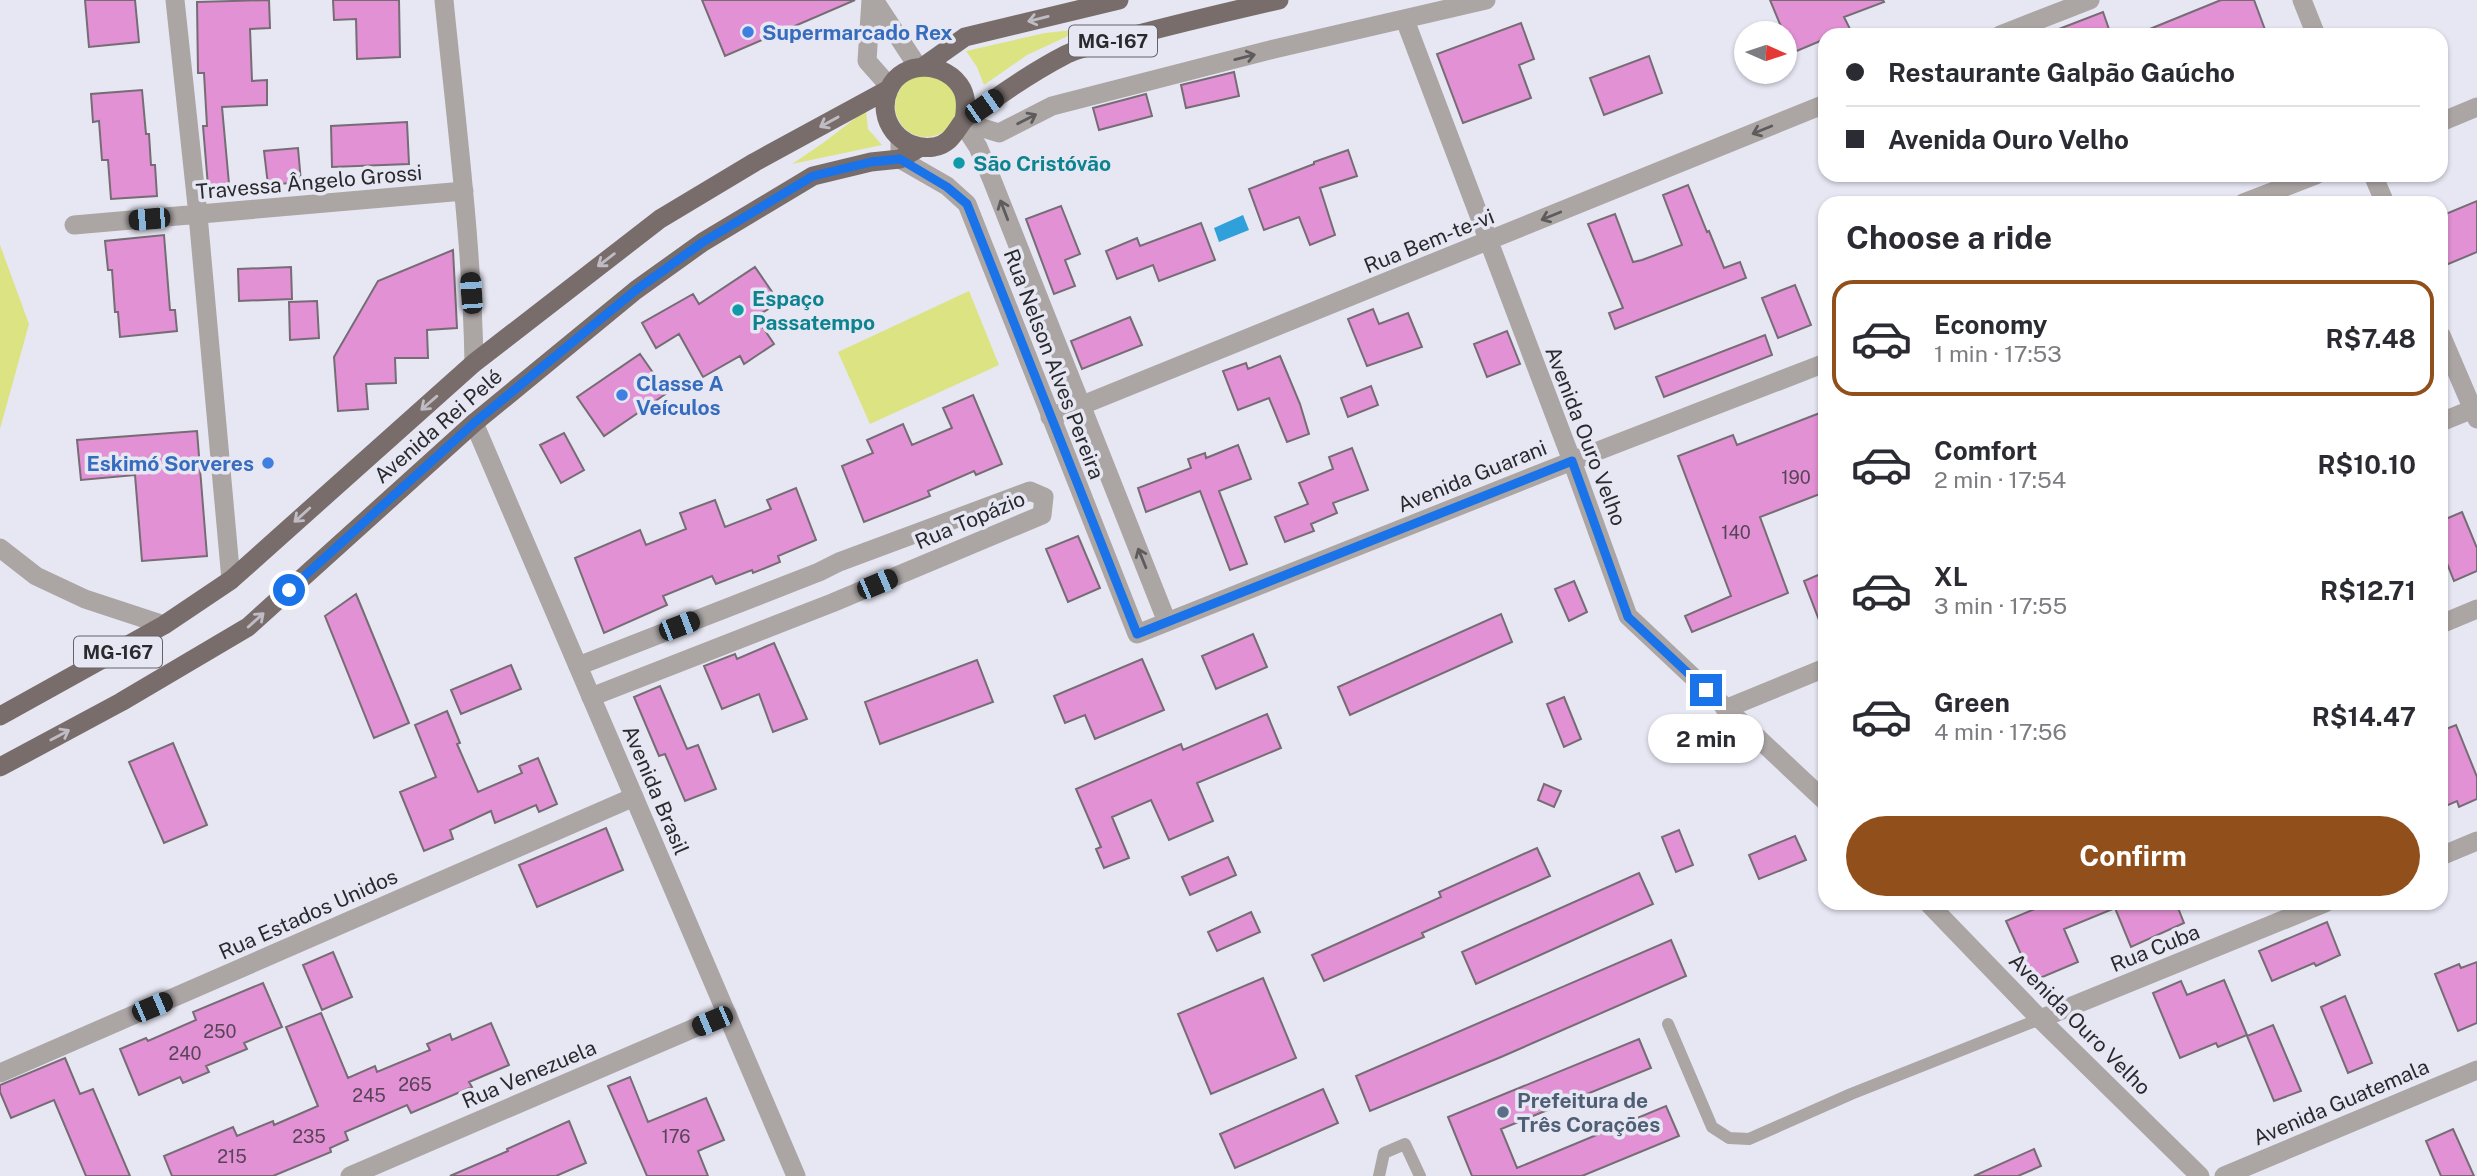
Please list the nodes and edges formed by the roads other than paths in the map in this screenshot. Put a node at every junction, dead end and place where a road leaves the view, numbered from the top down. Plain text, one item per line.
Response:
1 (175, 0) edge
2 (444, 0) edge
3 (873, 0) edge
4 (1119, 0) edge
5 (1279, 0) edge
6 (1486, 0) edge
7 (2090, 0) edge
8 (2302, 0) edge
9 (1405, 20) junction
10 (889, 22) junction
11 (2018, 28) edge
12 (2313, 28) edge
13 (868, 31) junction
14 (921, 66) junction
15 (889, 88) junction
16 (1818, 107) edge
17 (2477, 107) edge
18 (2448, 119) edge
19 (963, 122) junction
20 (900, 139) junction
21 (919, 148) junction
22 (900, 159) junction
23 (2298, 182) edge
24 (464, 191) junction
25 (2261, 196) edge
26 (198, 215) junction
27 (74, 225) dead end
28 (1488, 242) junction
29 (2448, 351) edge
30 (474, 363) junction
31 (1818, 366) edge
32 (1080, 406) junction
33 (2475, 414) edge
34 (1050, 417) junction
35 (2448, 420) edge
36 (474, 423) junction
37 (1572, 461) junction
38 (0, 548) edge
39 (839, 562) junction
40 (819, 572) junction
41 (231, 580) junction
42 (853, 594) junction
43 (832, 603) junction
44 (2477, 609) edge
45 (2448, 621) edge
46 (1167, 622) junction
47 (164, 625) junction
48 (1137, 634) joint
49 (578, 666) junction
50 (1818, 671) edge
51 (592, 697) junction
52 (1725, 709) junction
53 (0, 716) edge
54 (0, 767) edge
55 (1818, 794) edge
56 (634, 797) junction
57 (2477, 841) edge
58 (2448, 853) edge
59 (1935, 910) edge
60 (2308, 910) edge
61 (727, 1014) junction
62 (2040, 1018) junction
63 (1668, 1024) dead end
64 (2477, 1070) edge
65 (0, 1073) edge
66 (350, 1176) edge
67 (796, 1176) edge
68 (1379, 1176) edge
69 (1420, 1176) edge
70 (2200, 1176) edge
71 (2224, 1176) edge

1 - 26 street
2 - 24 street
3 - 10 street
3 - 13 street
4 -> 14 main road, Avenida Rei Pelé / MG-167
5 - 19 main road, Avenida Rei Pelé / MG-167
6 - 9 street
7 - 11 street
8 - 12 street
19 -> 9 street
9 - 28 street, Avenida Ouro Velho
10 - 13 lane
10 - 14 street
13 - 15 street
14 - 15 main road, Avenida Rei Pelé
14 - 19 main road
15 - 20 main road
15 -> 30 main road, Avenida Rei Pelé / MG-167
16 -> 28 street, Rua Bem-te-vi
17 - 18 street
19 - 21 main road, Avenida Rei Pelé
32 -> 19 street, Rua Nelson Alves Pereira
20 - 21 main road
20 - 22 street
21 - 22 main road, Avenida Rei Pelé / MG-167
22 - 34 street, Rua Nelson Alves Pereira
22 - 36 main road, Avenida Rei Pelé / MG-167
23 - 25 street
24 - 26 street, Travessa Ângelo Grossi
24 - 30 street
26 - 27 street, Travessa Ângelo Grossi
26 - 41 street
28 - 32 street, Rua Bem-te-vi
28 - 37 street, Avenida Ouro Velho
29 - 33 street
30 -> 41 main road, Avenida Rei Pelé / MG-167
31 - 37 street, Avenida Guarani
32 - 34 street, Rua Bem-te-vi
46 -> 32 street, Rua Nelson Alves Pereira
33 - 35 street
34 - 48 street, Rua Nelson Alves Pereira
36 - 49 street, Avenida Brasil
54 -> 36 main road, Avenida Rei Pelé / MG-167
37 - 46 street, Avenida Guarani
37 - 52 street, Avenida Ouro Velho
38 - 47 street
39 - 40 street, Rua Topázio
39 - 42 street
39 - 42 street, Rua Topázio
40 - 43 street
40 - 49 street, Rua Topázio
41 - 47 main road, Avenida Rei Pelé / MG-167
42 - 43 street, Rua Topázio
43 - 51 street, Rua Topázio
44 - 45 street
46 - 48 street, Avenida Guarani
47 - 53 main road, Avenida Rei Pelé / MG-167
49 - 51 street, Avenida Brasil
50 - 52 street
51 - 56 street, Avenida Brasil
52 - 55 street, Avenida Ouro Velho
56 - 61 street, Avenida Brasil
56 - 65 street, Rua Estados Unidos
57 - 58 street
59 - 62 street, Avenida Ouro Velho
60 - 62 street, Rua Cuba
61 - 66 street, Rua Venezuela
61 - 67 street, Avenida Brasil
62 - 63 lane
62 - 70 street, Avenida Ouro Velho
64 - 71 street, Avenida Guatemala
68 - 69 lane

